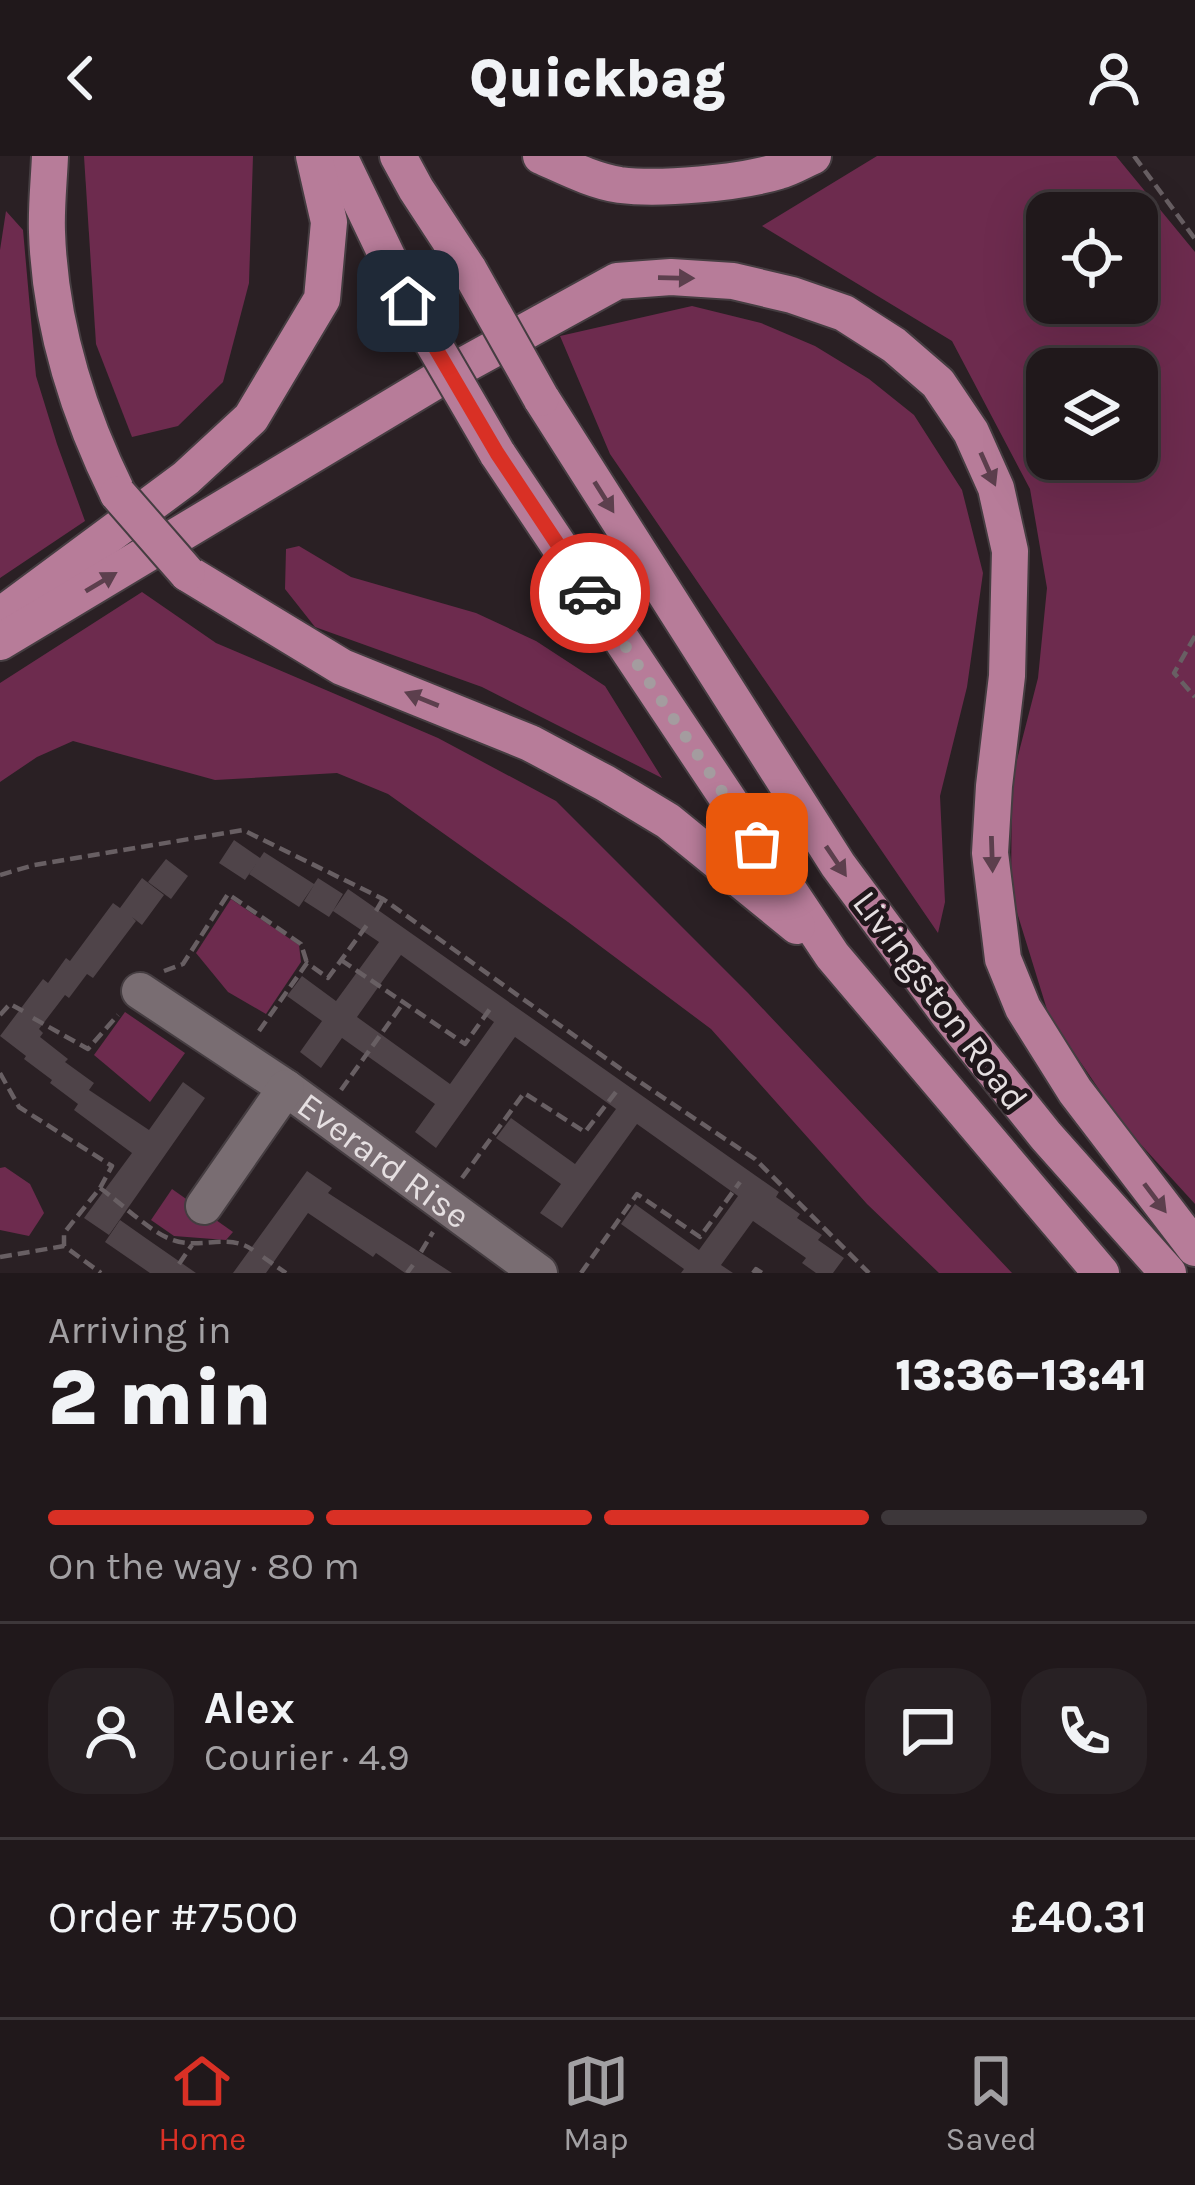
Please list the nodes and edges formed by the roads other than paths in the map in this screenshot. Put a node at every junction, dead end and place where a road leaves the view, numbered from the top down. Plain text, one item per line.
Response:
1 (50, 156) edge
2 (314, 156) edge
3 (339, 156) edge
4 (398, 156) edge
5 (541, 156) edge
6 (813, 156) edge
7 (0, 616) edge
8 (0, 642) edge
9 (832, 956) junction
10 (140, 991) road end
11 (286, 1088) junction
12 (204, 1206) dead end
13 (1195, 1249) edge
14 (539, 1273) edge
15 (1101, 1273) edge
16 (1168, 1273) edge

9 -> 1 main road, bridge
2 - 7 main road
3 - 9 main road, Livingston Road, bridge
4 -> 16 main road, Livingston Road, bridge
5 - 6 main road
8 -> 13 main road
9 - 15 main road, Livingston Road
10 - 11 street, Everard Rise
11 - 12 street, Everard Rise
11 - 14 street, Everard Rise

